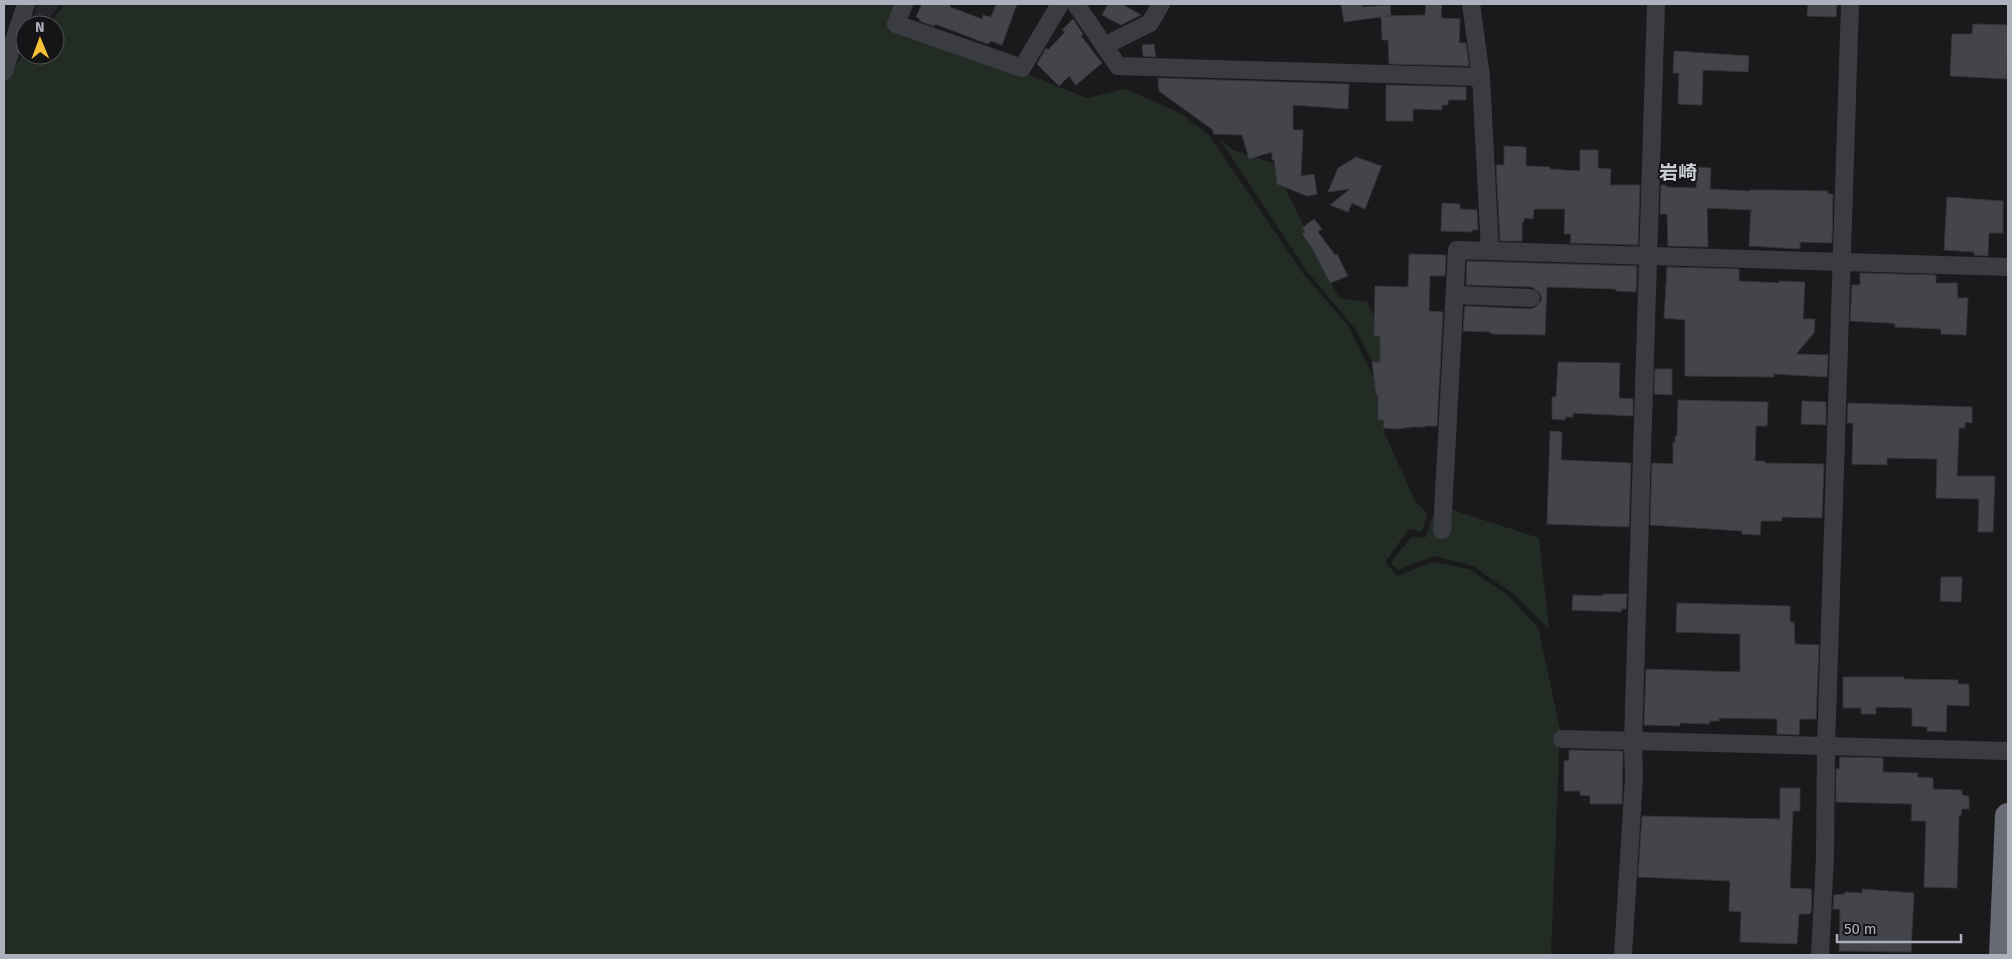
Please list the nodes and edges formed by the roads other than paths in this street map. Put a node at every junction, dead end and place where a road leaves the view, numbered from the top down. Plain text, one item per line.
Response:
1 (26, 4) edge
2 (904, 4) edge
3 (1060, 4) edge
4 (1076, 4) edge
5 (1161, 4) edge
6 (1471, 4) edge
7 (1656, 4) edge
8 (1850, 4) edge
9 (1104, 46) junction
10 (4, 71) edge
11 (1482, 77) junction
12 (1490, 251) junction
13 (1649, 256) junction
14 (1841, 263) junction
15 (2008, 268) edge
16 (1455, 294) junction
17 (1531, 298) dead end
18 (1442, 530) dead end
19 (1562, 738) dead end
20 (1633, 741) junction
21 (1826, 747) junction
22 (2008, 751) edge
23 (2008, 816) edge
24 (2000, 953) edge
25 (1623, 955) edge
26 (1820, 955) edge

1 - 10 street
2 - 3 street
4 - 9 street
5 - 9 street
6 - 11 street
7 - 13 street
8 - 14 street
9 - 11 street
11 - 12 street
12 - 13 street
12 - 16 street
13 - 14 street
13 - 20 street
14 - 15 street
14 - 21 street
16 - 17 street
16 - 18 street
19 - 20 street
20 - 21 street
20 - 25 street
21 - 22 street
21 - 26 street
23 - 24 highway

